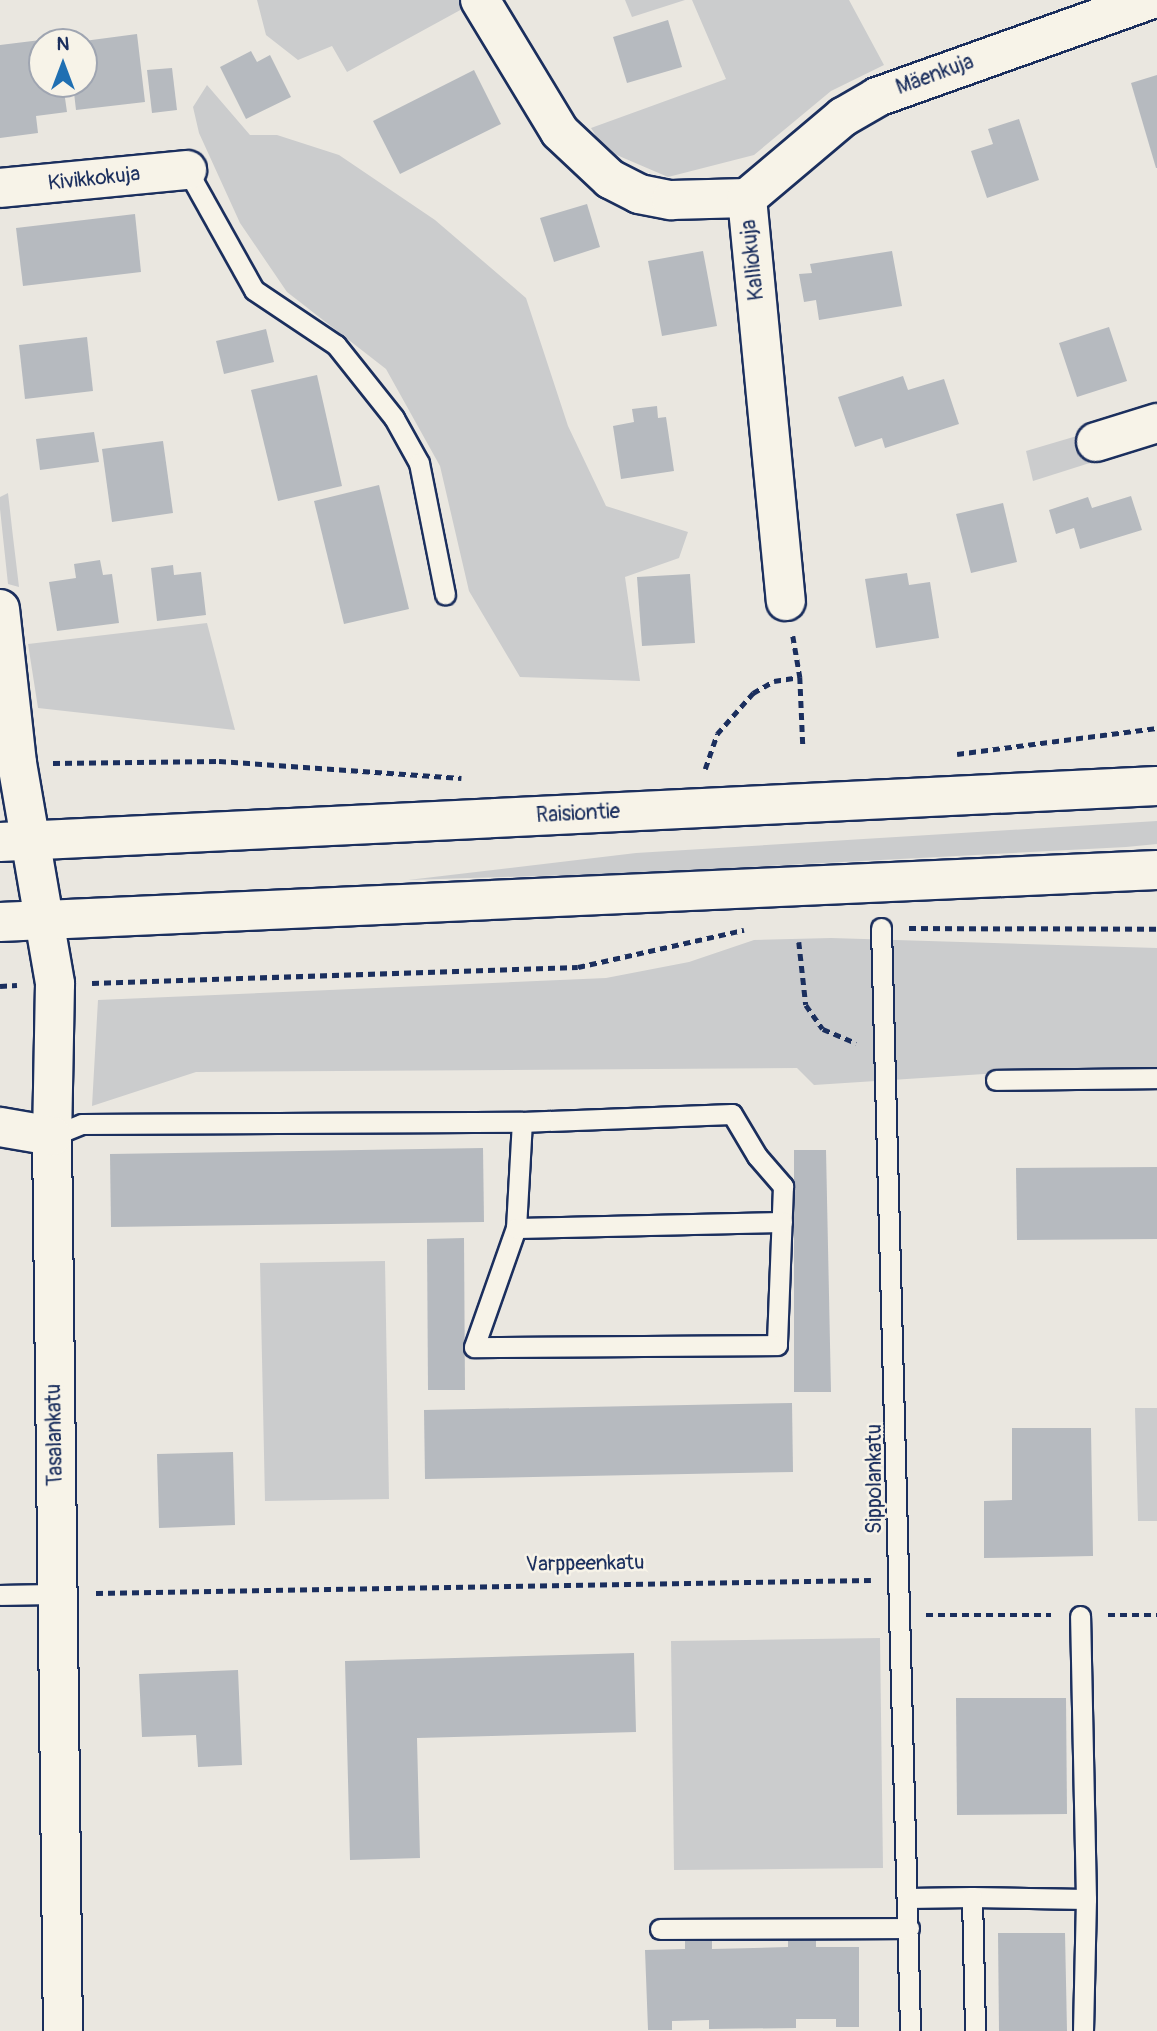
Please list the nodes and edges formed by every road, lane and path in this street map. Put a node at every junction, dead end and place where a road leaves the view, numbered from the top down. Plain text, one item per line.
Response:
1 (480, 0) edge
2 (1150, 0) edge
3 (187, 170) joint
4 (0, 188) edge
5 (747, 198) junction
6 (1157, 423) edge
7 (1096, 442) dead end
8 (445, 593) dead end
9 (786, 601) joint
10 (0, 610) edge
11 (800, 677) junction
12 (1157, 728) edge
13 (803, 747) dead end
14 (948, 756) dead end
15 (18, 763) junction
16 (704, 773) dead end
17 (475, 779) dead end
18 (1157, 786) edge
19 (15, 842) edge
20 (1157, 870) edge
21 (44, 921) junction
22 (0, 922) edge
23 (752, 928) dead end
24 (881, 928) joint
25 (1157, 929) edge
26 (799, 942) dead end
27 (55, 984) junction
28 (0, 986) edge
29 (888, 1052) junction
30 (1157, 1078) edge
31 (996, 1080) dead end
32 (522, 1122) junction
33 (0, 1127) edge
34 (52, 1136) junction
35 (782, 1222) junction
36 (516, 1228) junction
37 (57, 1594) junction
38 (0, 1595) edge
39 (898, 1597) junction
40 (1157, 1615) edge
41 (1080, 1616) junction
42 (908, 1898) junction
43 (972, 1898) junction
44 (1086, 1899) junction
45 (909, 1928) junction
46 (660, 1929) dead end
47 (62, 2031) edge
48 (910, 2031) edge
49 (975, 2031) edge
50 (1083, 2031) edge

1 - 5 street, Kalliokuja
2 - 5 street, Mäenkuja
3 - 4 street, Kivikkokuja
3 - 8 lane
5 - 9 street, Kalliokuja
6 - 7 street
9 - 11 path
10 - 15 street, Tasalankatu
11 - 13 path
11 - 16 path
12 - 14 path
15 - 17 path
15 - 19 street, Tasalankatu
18 - 19 street, Raisiontie
19 - 21 street, Tasalankatu
20 - 21 street
21 - 22 street
21 - 27 street, Tasalankatu
23 - 27 path
24 - 25 path
24 - 29 lane, Sippolankatu
26 - 29 path
27 - 28 path
27 - 34 street, Tasalankatu
29 - 39 lane, Sippolankatu
30 - 31 lane
32 - 34 lane
32 - 35 lane
32 - 36 lane
33 - 34 street
34 - 37 street, Tasalankatu
35 - 36 lane
35 - 36 lane
37 - 38 lane
37 - 39 path, Varppeenkatu
37 - 47 street, Tasalankatu
39 - 41 path, Varppeenkatu
39 - 42 lane, Sippolankatu
40 - 41 path, Varppeenkatu
41 - 44 lane
42 - 43 lane
42 - 45 lane, Sippolankatu
43 - 44 lane
43 - 49 lane
44 - 50 lane
45 - 46 lane
45 - 48 lane, Sippolankatu

